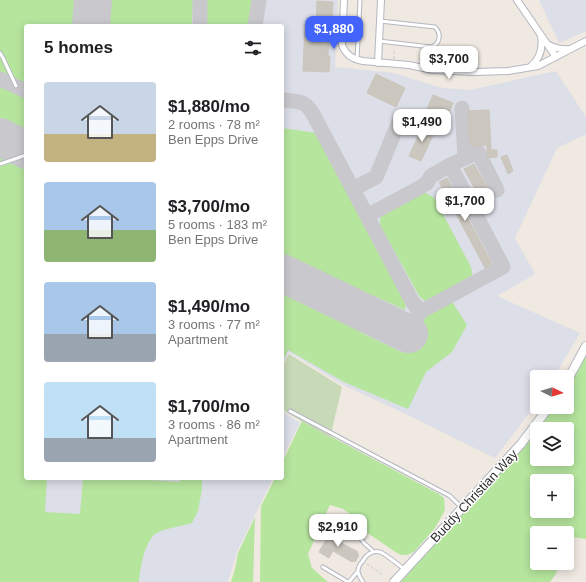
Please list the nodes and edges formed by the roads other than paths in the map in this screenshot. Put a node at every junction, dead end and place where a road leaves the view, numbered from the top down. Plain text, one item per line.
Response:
1 (344, 0) edge
2 (360, 0) edge
3 (381, 0) edge
4 (517, 0) edge
5 (380, 22) junction
6 (540, 35) junction
7 (379, 41) junction
8 (586, 42) edge
9 (547, 44) junction
10 (576, 46) junction
11 (0, 53) edge
12 (556, 57) junction
13 (357, 60) junction
14 (378, 63) junction
15 (529, 68) junction
16 (16, 86) dead end
17 (24, 156) edge
18 (0, 164) edge
19 (586, 346) edge
20 (573, 370) edge
21 (290, 411) dead end
22 (544, 414) edge
23 (462, 508) junction
24 (339, 517) dead end
25 (374, 552) junction
26 (323, 567) dead end
27 (405, 570) junction
28 (358, 571) junction
29 (348, 582) edge
30 (363, 582) edge
31 (394, 582) edge

1 - 13 street
2 - 13 lane
3 - 5 street
4 - 6 street
5 - 7 street
5 - 7 lane
6 - 9 street
6 - 15 street
7 - 14 street
8 - 10 street
9 - 10 street
9 - 12 street
10 - 12 street
11 - 16 lane
12 - 15 street
13 - 14 street
14 - 15 street
17 - 18 lane
19 - 20 street
21 - 23 lane
22 - 23 street, Buddy Christian Way
23 - 27 street, Buddy Christian Way
24 - 25 lane
25 - 27 lane
25 - 28 lane
26 - 29 lane
27 - 31 street, Buddy Christian Way
28 - 29 lane
28 - 30 lane

